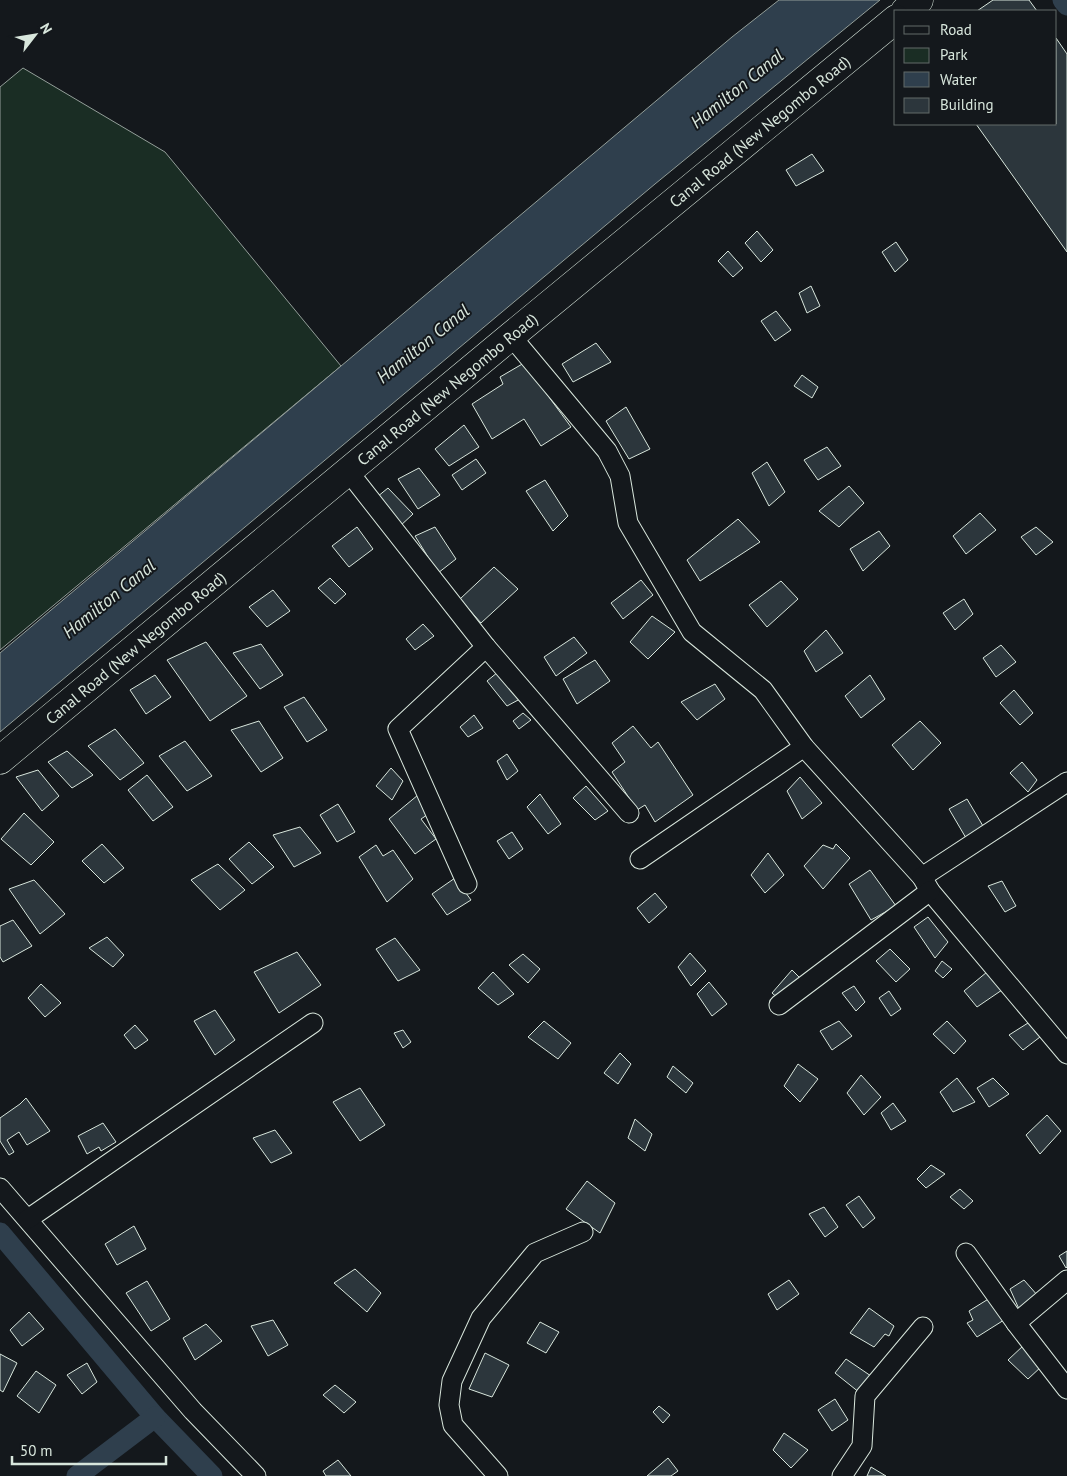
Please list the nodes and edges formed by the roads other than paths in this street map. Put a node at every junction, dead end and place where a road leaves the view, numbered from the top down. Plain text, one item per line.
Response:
1 (919, 0) edge
2 (907, 10) edge
3 (894, 21) edge
4 (511, 336) junction
5 (348, 471) junction
6 (486, 647) junction
7 (804, 747) junction
8 (0, 760) edge
9 (1067, 782) edge
10 (629, 813) dead end
11 (640, 859) dead end
12 (467, 884) dead end
13 (926, 884) junction
14 (779, 1005) dead end
15 (313, 1023) dead end
16 (1067, 1053) edge
17 (0, 1188) edge
18 (28, 1219) junction
19 (583, 1232) dead end
20 (966, 1253) dead end
21 (1067, 1280) edge
22 (1016, 1323) junction
23 (923, 1327) dead end
24 (1067, 1389) edge
25 (256, 1476) edge
26 (498, 1476) edge
27 (842, 1476) edge

1 - 2 main road
3 - 4 main road, Canal Road (New Negombo Road)
4 - 5 main road, Canal Road (New Negombo Road)
4 - 7 street
5 - 6 street
5 - 8 main road, Canal Road (New Negombo Road)
6 - 10 street
6 - 12 street
7 - 11 street
7 - 13 street
9 - 13 street
13 - 14 street
13 - 16 street
15 - 18 street
17 - 18 street
18 - 25 street
19 - 26 street
20 - 22 street
21 - 22 street
22 - 24 street
23 - 27 street

